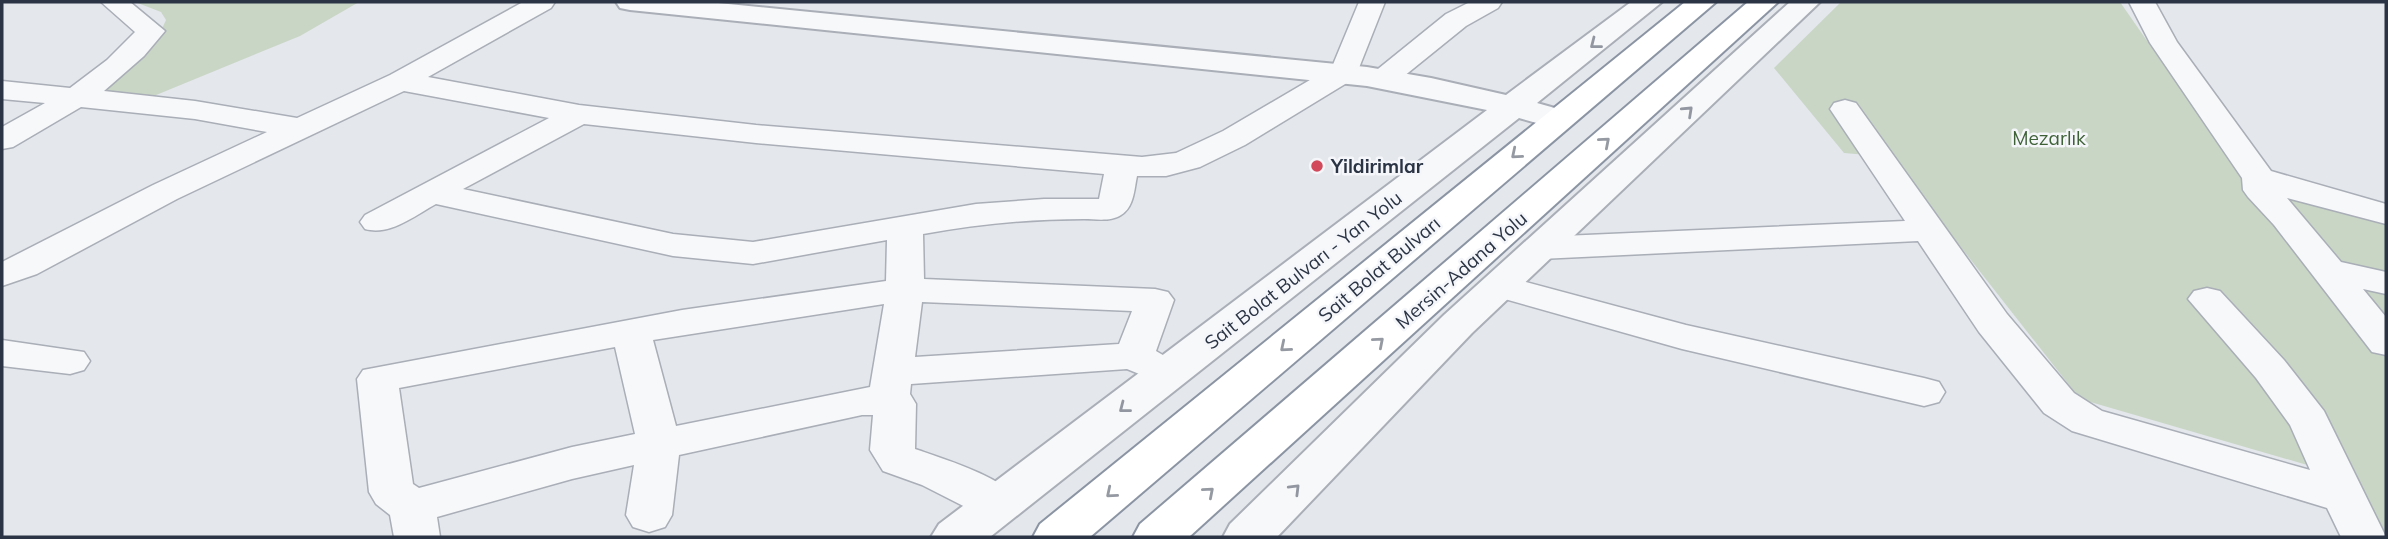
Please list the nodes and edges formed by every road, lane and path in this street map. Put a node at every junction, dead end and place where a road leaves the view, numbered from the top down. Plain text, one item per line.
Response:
1 (114, 2) edge
2 (542, 2) edge
3 (630, 2) edge
4 (1372, 2) edge
5 (1489, 2) edge
6 (1648, 2) edge
7 (1702, 2) edge
8 (1764, 2) edge
9 (1806, 2) edge
10 (2142, 2) edge
11 (1345, 72) junction
12 (1383, 79) junction
13 (400, 81) junction
14 (2, 90) edge
15 (76, 99) junction
16 (1513, 107) junction
17 (1845, 109) dead end
18 (579, 114) junction
19 (1558, 119) junction
20 (300, 128) junction
21 (2, 140) edge
22 (1122, 166) junction
23 (2259, 178) junction
24 (433, 193) junction
25 (2386, 214) edge
26 (377, 222) dead end
27 (905, 226) junction
28 (1929, 230) junction
29 (1540, 248) junction
30 (2326, 270) junction
31 (2, 275) edge
32 (2386, 283) edge
33 (1500, 286) junction
34 (905, 290) junction
35 (2207, 299) dead end
36 (631, 331) junction
37 (2386, 343) edge
38 (2, 353) edge
39 (70, 361) dead end
40 (1151, 365) junction
41 (890, 386) junction
42 (1924, 392) dead end
43 (659, 444) junction
44 (2343, 496) junction
45 (999, 505) junction
46 (649, 515) dead end
47 (415, 522) edge
48 (957, 537) edge
49 (1058, 537) edge
50 (1157, 537) edge
51 (1247, 537) edge
52 (2364, 537) edge

1 - 15 street
2 - 13 street
3 - 11 street
4 - 11 street
5 - 12 street
6 -> 16 street, Sait Bolat Bulvarı - Yan Yolu
7 - 19 highway, Sait Bolat Bulvarı
50 -> 8 highway, Mersin-Adana Yolu
29 -> 9 street
10 - 23 street
11 - 12 street
11 - 22 street
12 - 16 street
13 - 18 street
13 - 20 street
14 - 15 street
15 - 20 street
15 - 21 street
16 - 19 street
16 - 40 street, Sait Bolat Bulvarı - Yan Yolu
17 - 28 street
18 - 22 street
18 - 24 street
19 -> 49 highway, Sait Bolat Bulvarı
20 - 31 street
22 - 27 street
23 - 25 street
23 - 30 street
24 - 26 street
24 - 27 street
27 - 34 street
28 - 29 street
28 - 44 street
29 - 33 street
30 - 32 street
30 - 37 street
33 - 42 street
51 -> 33 street
34 - 36 street
34 - 40 street
34 - 41 street
35 - 44 street
36 - 43 street
36 - 47 street
38 - 39 street
40 - 41 street
40 -> 45 street, Sait Bolat Bulvarı - Yan Yolu
41 - 43 street
41 - 45 street
43 - 46 street
43 - 47 street
44 - 52 street
45 - 48 street, Sait Bolat Bulvarı - Yan Yolu

